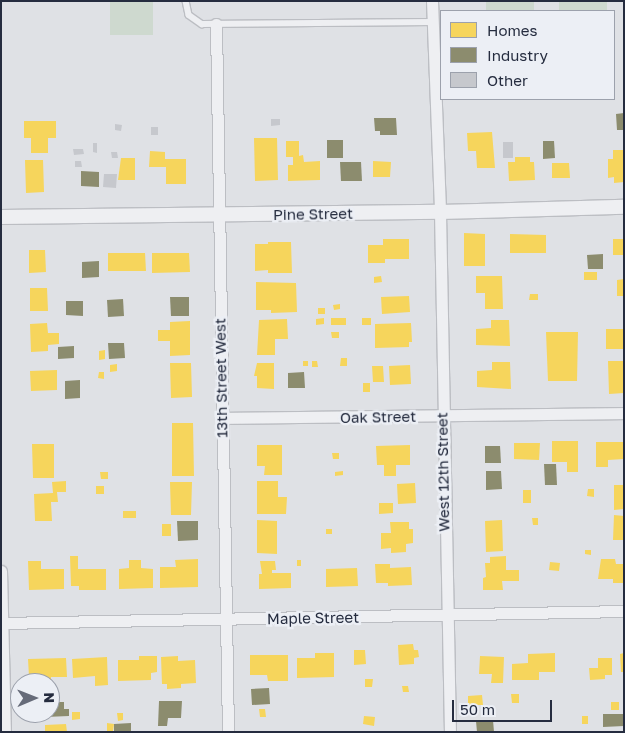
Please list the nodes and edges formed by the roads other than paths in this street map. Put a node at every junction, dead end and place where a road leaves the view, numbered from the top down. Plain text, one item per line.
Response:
1 (186, 1) edge
2 (432, 1) edge
3 (432, 22) junction
4 (216, 24) junction
5 (624, 207) edge
6 (440, 212) junction
7 (219, 216) junction
8 (1, 217) edge
9 (624, 413) edge
10 (442, 416) junction
11 (222, 418) junction
12 (1, 571) edge
13 (624, 611) edge
14 (447, 616) junction
15 (226, 619) junction
16 (2, 623) edge
17 (5, 732) edge
18 (228, 732) edge
19 (450, 732) edge

1 - 4 lane
2 - 3 street, West 12th Street
3 - 4 lane
3 - 6 street, West 12th Street
4 - 7 street, 13th Street West
5 - 6 street, Pine Street
6 - 7 street, Pine Street
6 - 10 street, West 12th Street
7 - 8 street, Pine Street
7 - 11 street, 13th Street West
9 - 10 street, Oak Street
10 - 11 street, Oak Street
10 - 14 street, West 12th Street
11 - 15 street, 13th Street West
12 - 16 street
13 - 14 street, Maple Street
14 - 15 street, Maple Street
14 - 19 street, West 12th Street
15 - 16 street, Maple Street
15 - 18 street, 13th Street West
16 - 17 street

